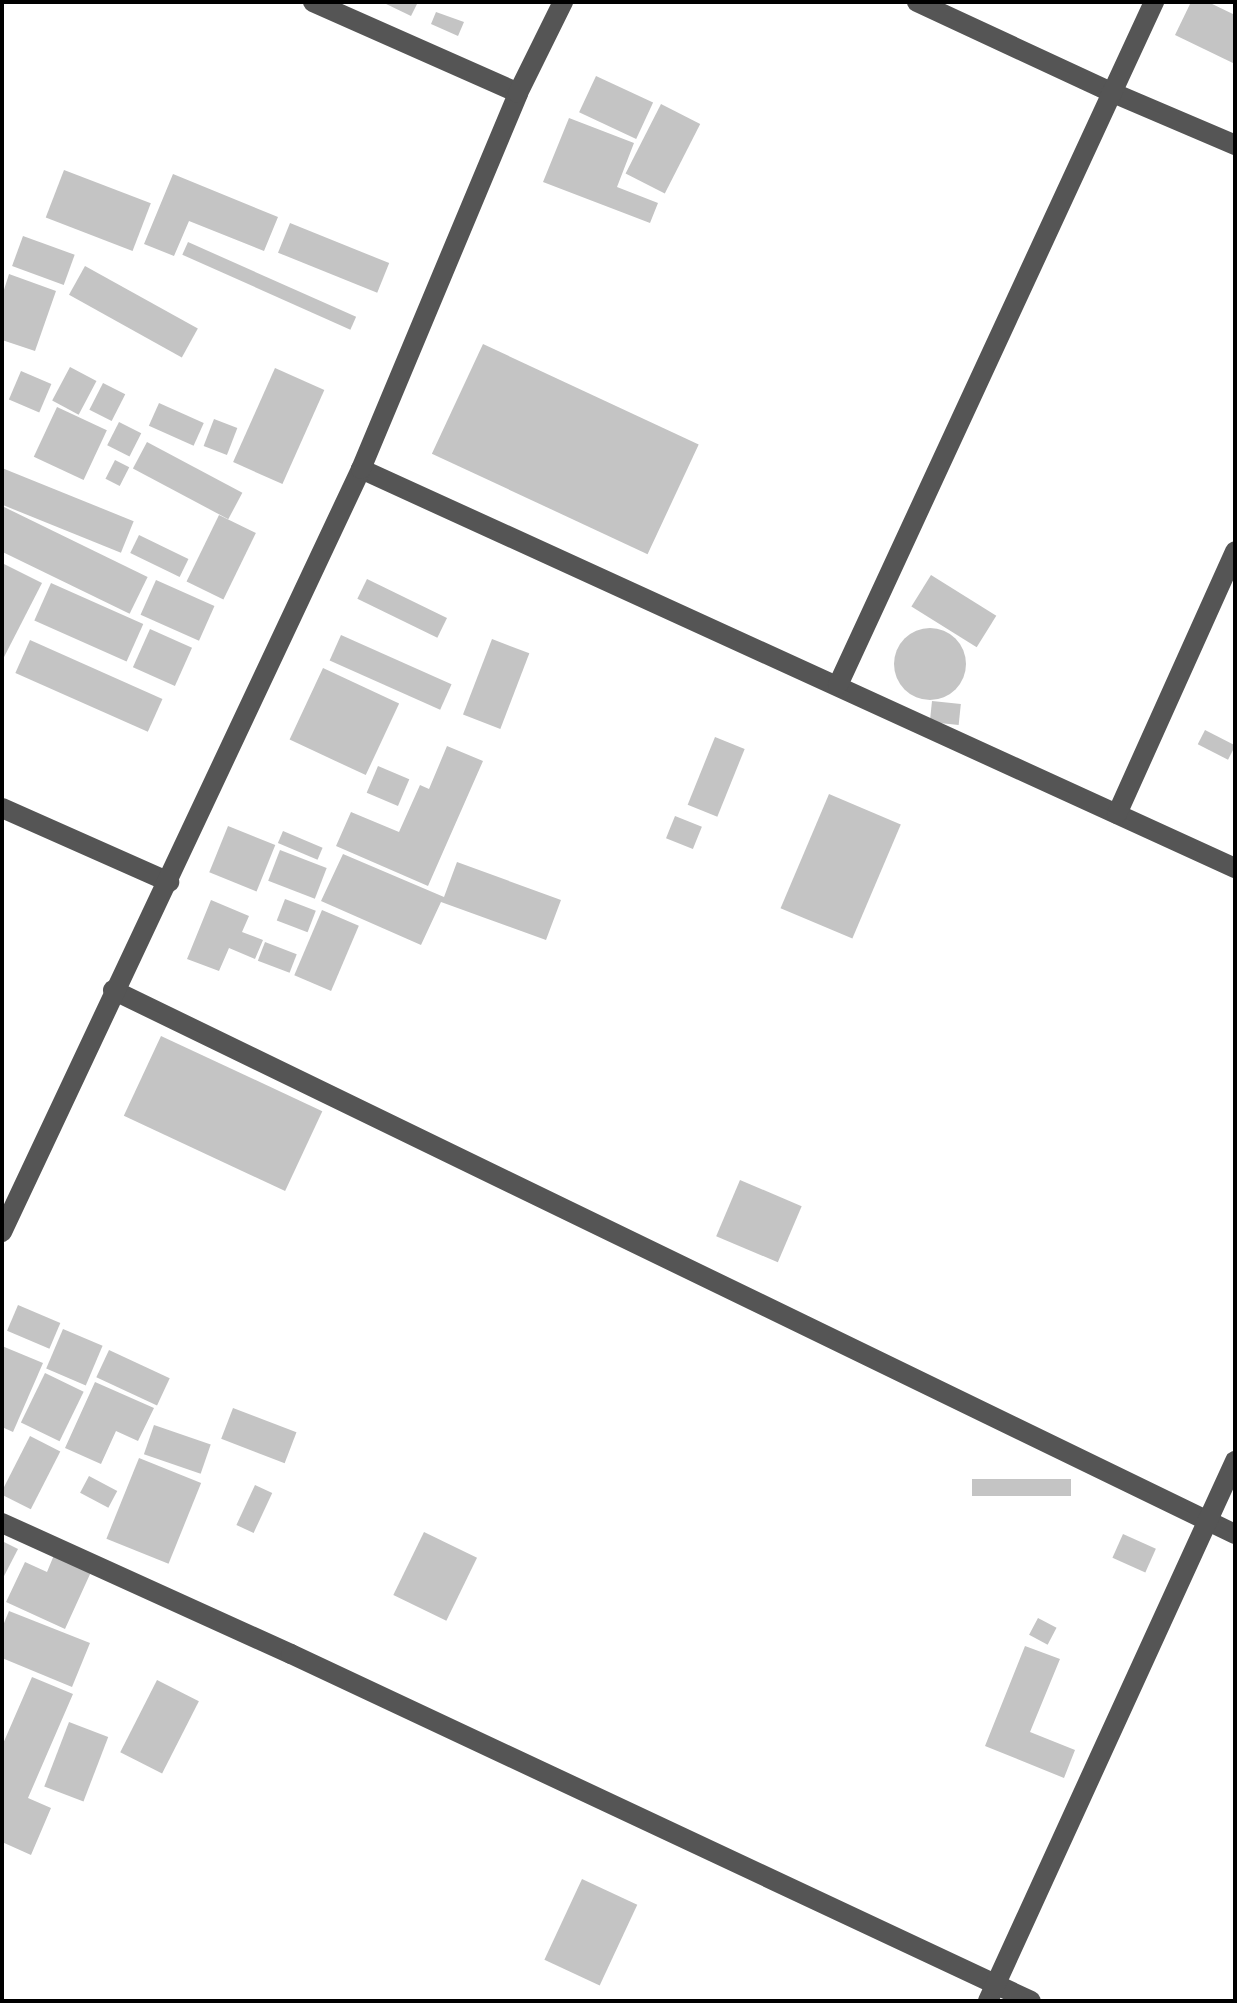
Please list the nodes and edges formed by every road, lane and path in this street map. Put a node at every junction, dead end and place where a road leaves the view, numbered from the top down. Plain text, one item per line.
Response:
1 (313, 2) edge
2 (563, 2) edge
3 (917, 2) edge
4 (1154, 2) edge
5 (1111, 92) junction
6 (518, 93) junction
7 (1235, 145) edge
8 (361, 469) junction
9 (1235, 551) edge
10 (838, 685) junction
11 (2, 808) edge
12 (1117, 814) junction
13 (1235, 868) edge
14 (169, 882) junction
15 (113, 990) junction
16 (2, 1232) edge
17 (1235, 1461) edge
18 (1208, 1521) junction
19 (2, 1523) edge
20 (1235, 1534) edge
21 (993, 1992) edge
22 (1031, 2001) edge

1 - 6 street
2 - 6 street
3 - 5 street
4 - 5 street
5 - 7 street
5 - 10 street
6 - 8 street
8 - 10 street
8 - 14 street
9 - 12 street
10 - 12 street
11 - 14 street
12 - 13 street
14 - 15 street
15 - 16 street
15 - 18 street
17 - 18 street
18 - 20 street
18 - 21 street
19 - 21 street
21 - 22 street

